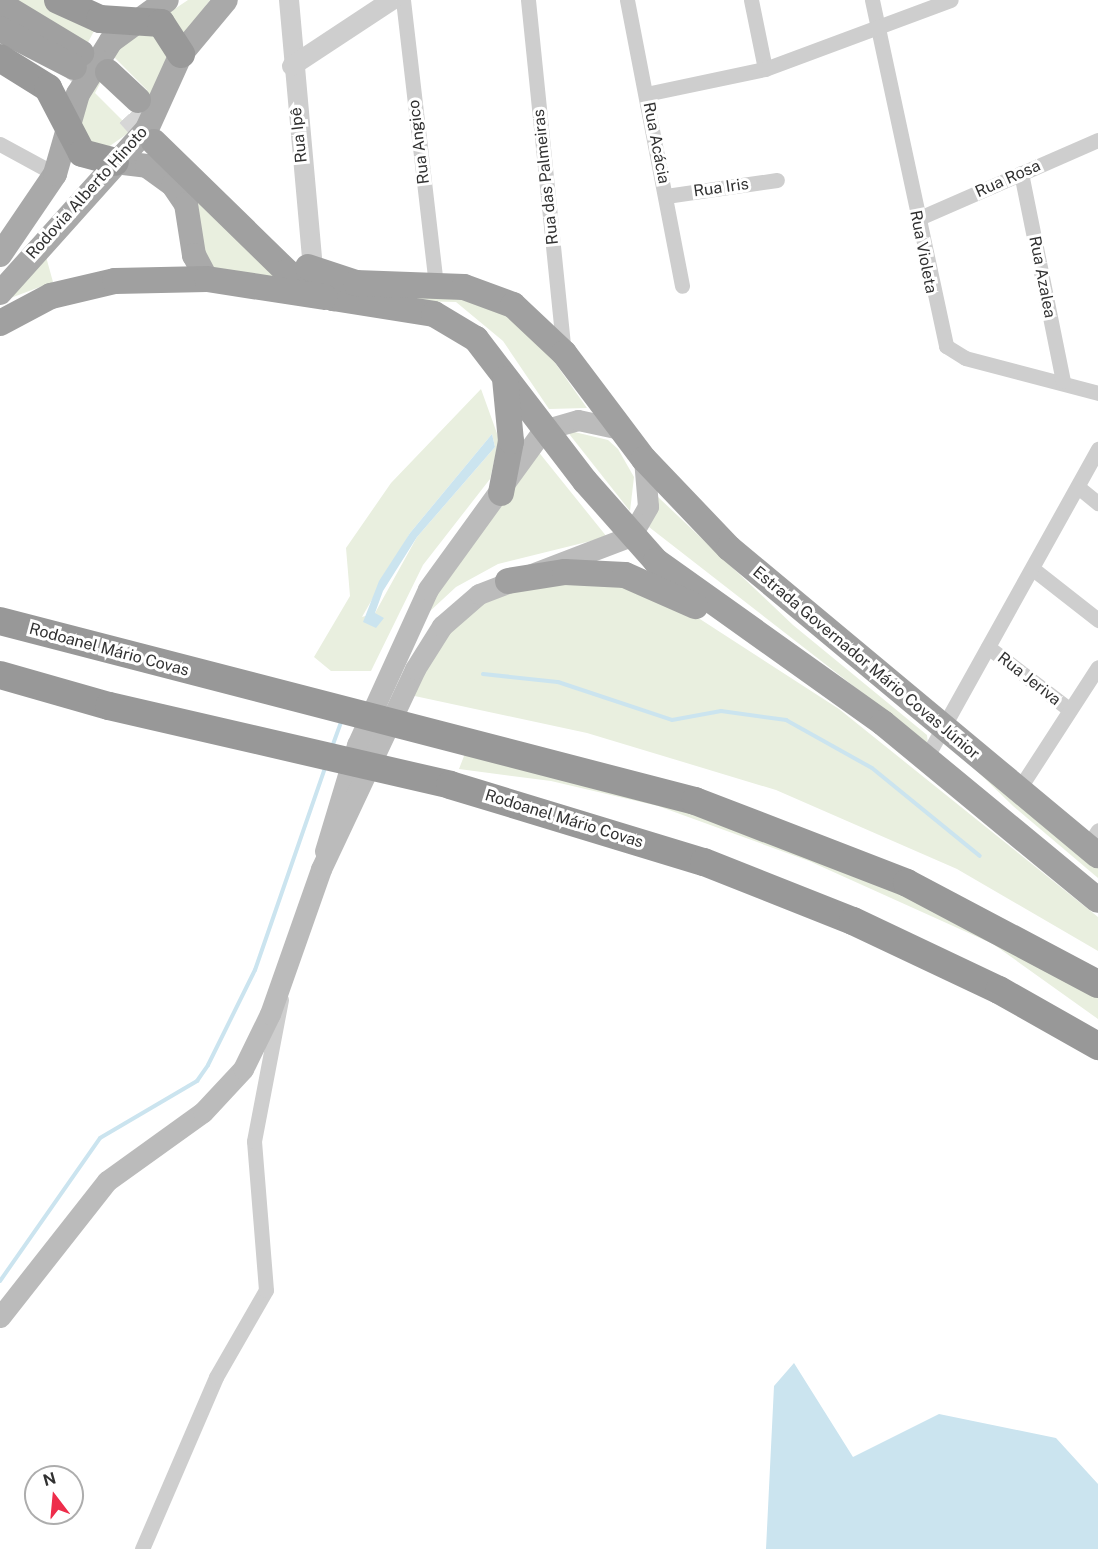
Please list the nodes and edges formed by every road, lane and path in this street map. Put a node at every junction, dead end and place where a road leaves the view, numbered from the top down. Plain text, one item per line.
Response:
1 (58, 0) edge
2 (167, 0) edge
3 (226, 0) edge
4 (289, 0) edge
5 (392, 0) edge
6 (403, 0) edge
7 (528, 0) edge
8 (627, 0) edge
9 (751, 0) edge
10 (872, 0) edge
11 (951, 0) edge
12 (0, 3) edge
13 (135, 20) junction
14 (878, 28) junction
15 (0, 29) edge
16 (181, 54) junction
17 (0, 58) edge
18 (292, 66) junction
19 (765, 69) junction
20 (105, 79) tunnel mouth
21 (646, 94) junction
22 (133, 107) tunnel mouth
23 (70, 130) junction
24 (1098, 140) edge
25 (0, 144) edge
26 (115, 162) junction
27 (1021, 173) junction
28 (55, 174) junction
29 (777, 180) dead end
30 (666, 196) junction
31 (917, 219) junction
32 (0, 255) edge
33 (313, 270) junction
34 (207, 279) junction
35 (436, 284) junction
36 (682, 286) dead end
37 (0, 293) edge
38 (333, 297) junction
39 (0, 323) edge
40 (564, 354) junction
41 (504, 373) junction
42 (1063, 381) junction
43 (1098, 393) edge
44 (620, 429) junction
45 (543, 430) junction
46 (1098, 449) edge
47 (644, 459) junction
48 (1078, 487) junction
49 (501, 493) junction
50 (1098, 503) edge
51 (631, 536) junction
52 (1033, 569) junction
53 (508, 580) junction
54 (1098, 620) edge
55 (0, 621) edge
56 (988, 647) junction
57 (791, 657) junction
58 (1098, 668) edge
59 (0, 675) edge
60 (1070, 711) junction
61 (941, 726) junction
62 (926, 758) junction
63 (1018, 789) junction
64 (1094, 844) edge
65 (321, 869) junction
66 (1098, 900) edge
67 (282, 971) junction
68 (1098, 984) edge
69 (1098, 1046) edge
70 (0, 1317) edge
71 (142, 1549) edge

1 - 13 highway
2 - 13 main road, Rodovia Alberto Hinoto
3 - 16 main road, Rodovia Alberto Hinoto
4 - 18 street, Rua Ipê
5 - 18 street
6 - 35 street, Rua Angico
7 - 40 street, Rua das Palmeiras
8 - 21 street, Rua Acácia
9 - 19 street
10 - 14 street, Rua Violeta
11 - 14 street
12 - 15 highway
13 - 16 highway
13 - 23 main road, Rodovia Alberto Hinoto
14 - 19 street
14 - 31 street, Rua Violeta
16 - 26 main road, Rodovia Alberto Hinoto
17 - 23 highway
18 - 33 street, Rua Ipê
19 - 21 street
20 - 22 highway
21 - 30 street, Rua Acácia
23 - 26 highway
23 - 28 main road, Rodovia Alberto Hinoto
24 - 27 street, Rua Rosa
25 - 28 street
26 - 34 main road
26 - 37 main road, Rodovia Alberto Hinoto
27 - 31 street, Rua Rosa
27 - 42 street, Rua Azalea
28 - 32 main road, Rodovia Alberto Hinoto
29 - 30 street, Rua Iris
30 - 36 street, Rua Acácia
31 - 42 street, Rua Violeta
33 - 35 highway, Estrada Governador Mário Covas Júnior
33 - 38 highway
34 - 38 highway, Estrada Governador Mário Covas Júnior
34 - 39 highway, Estrada Governador Mário Covas Júnior
35 - 40 highway, Estrada Governador Mário Covas Júnior
38 - 41 highway, Estrada Governador Mário Covas Júnior
40 - 44 highway, Estrada Governador Mário Covas Júnior
41 - 45 highway, Estrada Governador Mário Covas Júnior
41 - 49 highway
42 - 43 street, Rua Violeta
44 - 45 main road
44 - 47 highway, Estrada Governador Mário Covas Júnior
45 - 49 main road
45 - 51 highway, Estrada Governador Mário Covas Júnior
46 - 48 street
47 - 51 main road
47 - 61 highway, Estrada Governador Mário Covas Júnior
48 - 50 street
48 - 52 street
49 - 65 main road
51 - 53 main road
51 - 57 highway, Estrada Governador Mário Covas Júnior
52 - 54 street
52 - 56 street
53 - 57 highway
53 - 65 main road
55 - 68 highway, Rodoanel Mário Covas
56 - 60 street, Rua Jeriva
56 - 61 street
57 - 62 highway, Estrada Governador Mário Covas Júnior
58 - 60 street
59 - 69 highway, Rodoanel Mário Covas
60 - 63 street
61 - 62 street
61 - 63 highway, Estrada Governador Mário Covas Júnior
62 - 66 highway, Estrada Governador Mário Covas Júnior
63 - 64 highway, Estrada Governador Mário Covas Júnior
65 - 67 main road
67 - 70 main road
67 - 71 street

